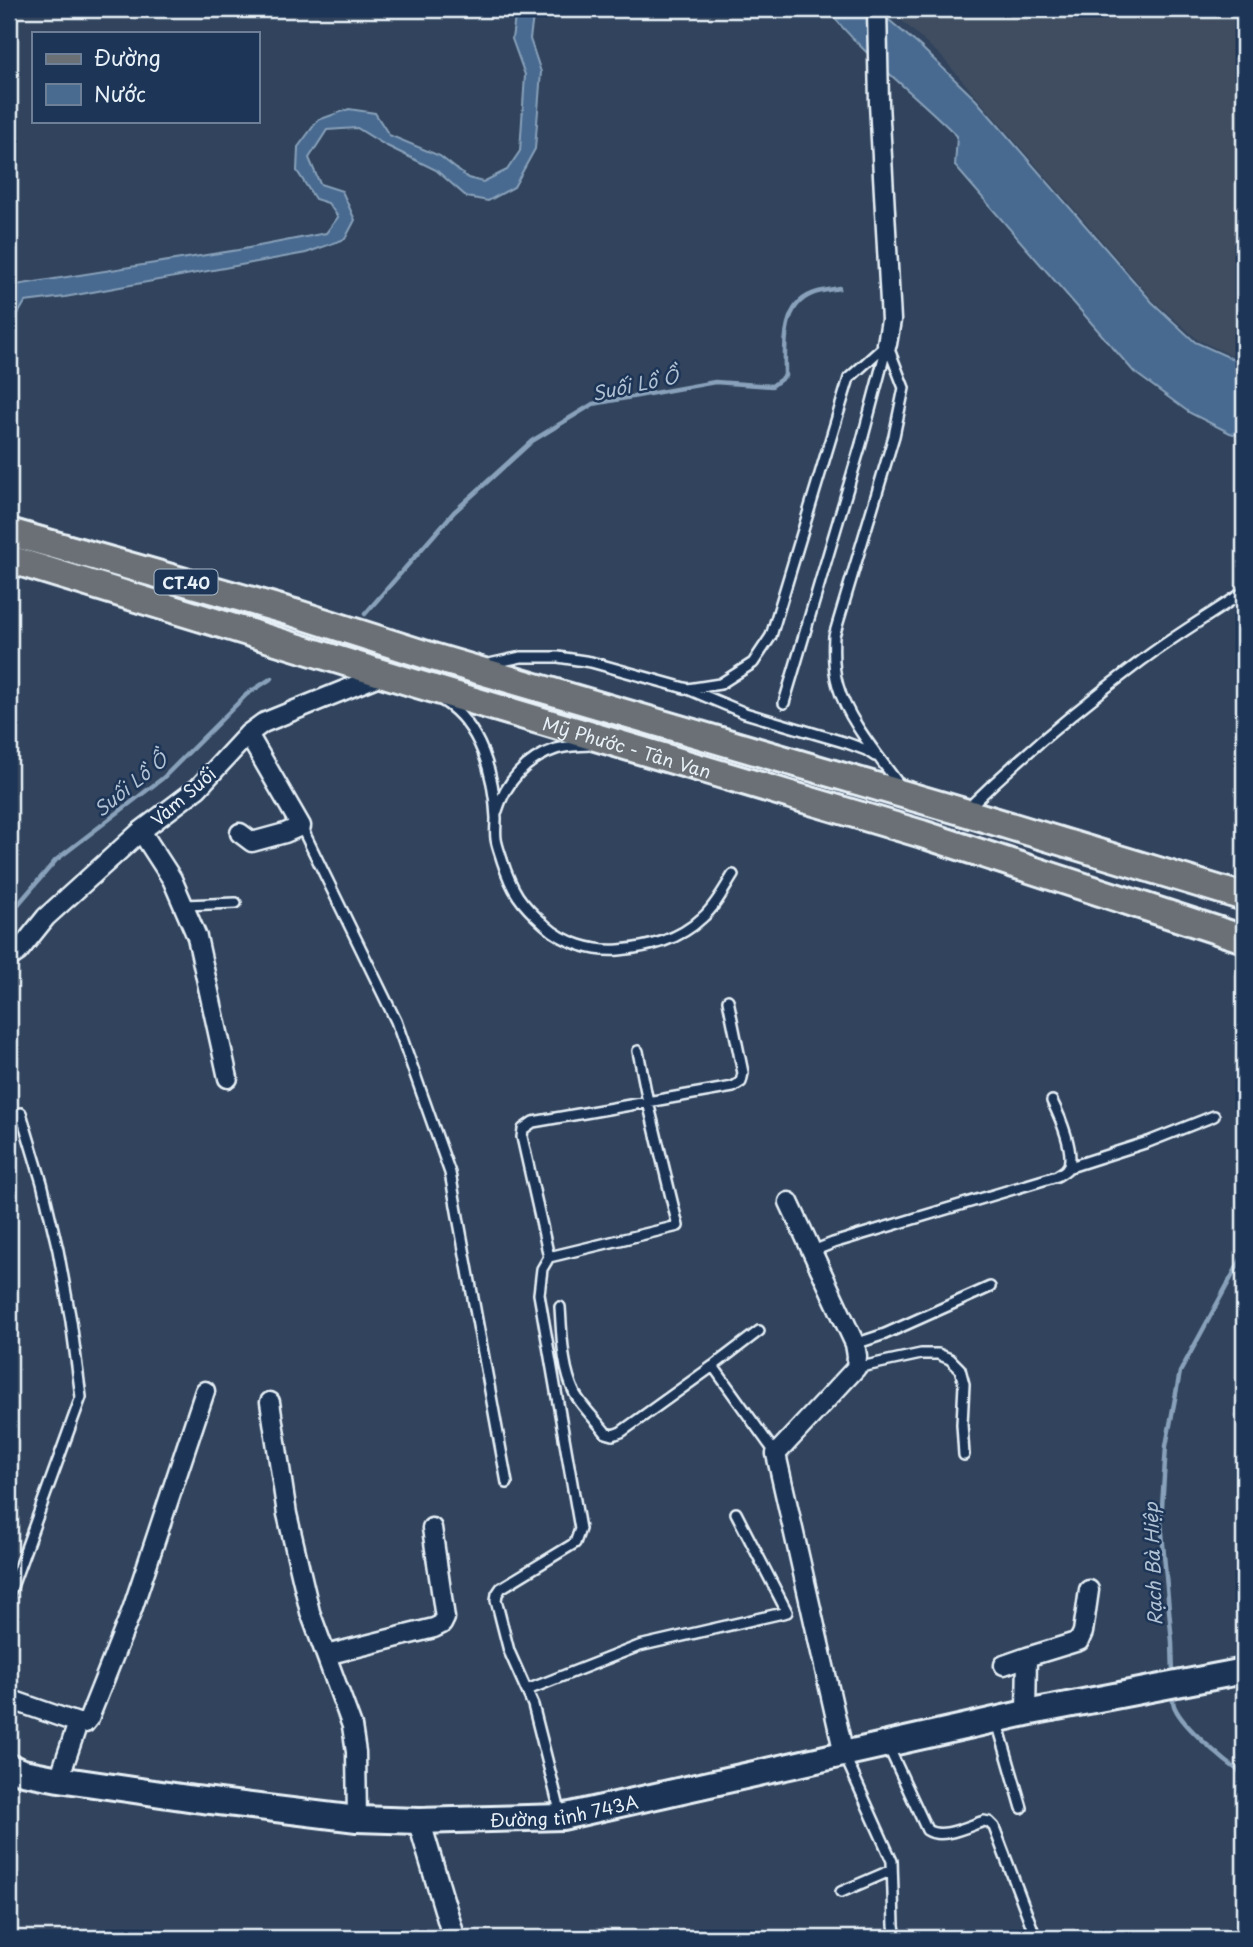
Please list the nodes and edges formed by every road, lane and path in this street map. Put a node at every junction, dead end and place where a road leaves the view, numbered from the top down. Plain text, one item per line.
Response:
1 (877, 9) edge
2 (887, 345) junction
3 (9, 532) edge
4 (9, 559) edge
5 (1244, 592) edge
6 (473, 668) junction
7 (384, 674) junction
8 (416, 684) junction
9 (688, 690) junction
10 (783, 702) dead end
11 (248, 734) junction
12 (611, 742) junction
13 (882, 761) junction
14 (907, 796) junction
15 (964, 812) junction
16 (496, 816) junction
17 (300, 826) junction
18 (141, 831) junction
19 (240, 834) dead end
20 (733, 875) dead end
21 (1244, 897) edge
22 (236, 904) dead end
23 (184, 905) junction
24 (1244, 939) edge
25 (9, 958) edge
26 (728, 1000) dead end
27 (638, 1051) dead end
28 (228, 1077) dead end
29 (1052, 1101) dead end
30 (648, 1102) junction
31 (21, 1113) dead end
32 (1214, 1116) dead end
33 (1067, 1168) junction
34 (789, 1202) dead end
35 (813, 1251) junction
36 (549, 1257) junction
37 (990, 1287) dead end
38 (560, 1307) dead end
39 (759, 1331) dead end
40 (855, 1344) junction
41 (713, 1366) junction
42 (856, 1368) junction
43 (205, 1391) dead end
44 (270, 1402) dead end
45 (776, 1454) junction
46 (964, 1455) dead end
47 (507, 1483) dead end
48 (736, 1513) dead end
49 (432, 1528) dead end
50 (1088, 1590) dead end
51 (9, 1595) edge
52 (326, 1655) junction
53 (1027, 1657) junction
54 (1004, 1665) dead end
55 (1241, 1677) edge
56 (527, 1690) junction
57 (9, 1699) edge
58 (1026, 1713) junction
59 (997, 1720) junction
60 (78, 1723) junction
61 (888, 1744) junction
62 (844, 1754) junction
63 (14, 1771) edge
64 (59, 1779) junction
65 (1023, 1808) dead end
66 (562, 1817) junction
67 (357, 1819) junction
68 (419, 1821) junction
69 (892, 1870) junction
70 (841, 1892) dead end
71 (454, 1938) edge
72 (896, 1938) edge
73 (1036, 1938) edge

1 - 2 street
2 - 9 lane
2 - 10 lane
2 - 13 lane
3 - 6 main road, Mỹ Phước - Tân Vạn / CT.40
4 - 7 main road, Mỹ Phước - Tân Vạn / CT.40
5 - 15 lane
6 - 9 lane
6 - 14 main road, Mỹ Phước - Tân Vạn
7 - 8 main road, Mỹ Phước - Tân Vạn
7 - 11 street, Vàm Suối
8 - 12 main road, Mỹ Phước - Tân Vạn
8 - 16 lane
9 - 13 lane
11 - 17 street
11 - 18 street, Vàm Suối
12 - 16 lane
12 - 24 main road, Mỹ Phước - Tân Vạn
13 - 14 lane
14 - 15 main road, Mỹ Phước - Tân Vạn
15 - 21 main road, Mỹ Phước - Tân Vạn
16 - 20 lane
17 - 19 street
17 - 47 lane
18 - 23 street
18 - 25 street, Vàm Suối
22 - 23 lane
23 - 28 street
26 - 30 lane
27 - 30 lane
29 - 33 lane
30 - 36 lane
30 - 36 lane
31 - 51 lane
32 - 33 lane
33 - 35 lane
34 - 35 street
35 - 40 street
36 - 56 lane
37 - 40 lane
38 - 41 lane
39 - 41 lane
40 - 42 street
41 - 45 lane
42 - 45 street
42 - 46 lane
43 - 60 street
44 - 52 street
45 - 62 street
48 - 56 lane
49 - 52 street
50 - 53 street
52 - 67 street
53 - 54 street
53 - 58 street
55 - 58 main road, Đường tỉnh 743A
56 - 66 lane
57 - 60 street
58 - 59 main road, Đường tỉnh 743A
59 - 61 main road, Đường tỉnh 743A
59 - 65 lane
60 - 64 street
61 - 62 main road, Đường tỉnh 743A
61 - 73 lane
62 - 66 main road, Đường tỉnh 743A
62 - 69 lane
63 - 64 main road, Đường tỉnh 743A
64 - 67 main road, Đường tỉnh 743A
66 - 68 main road, Đường tỉnh 743A
67 - 68 main road, Đường tỉnh 743A
68 - 71 street
69 - 70 lane
69 - 72 lane

